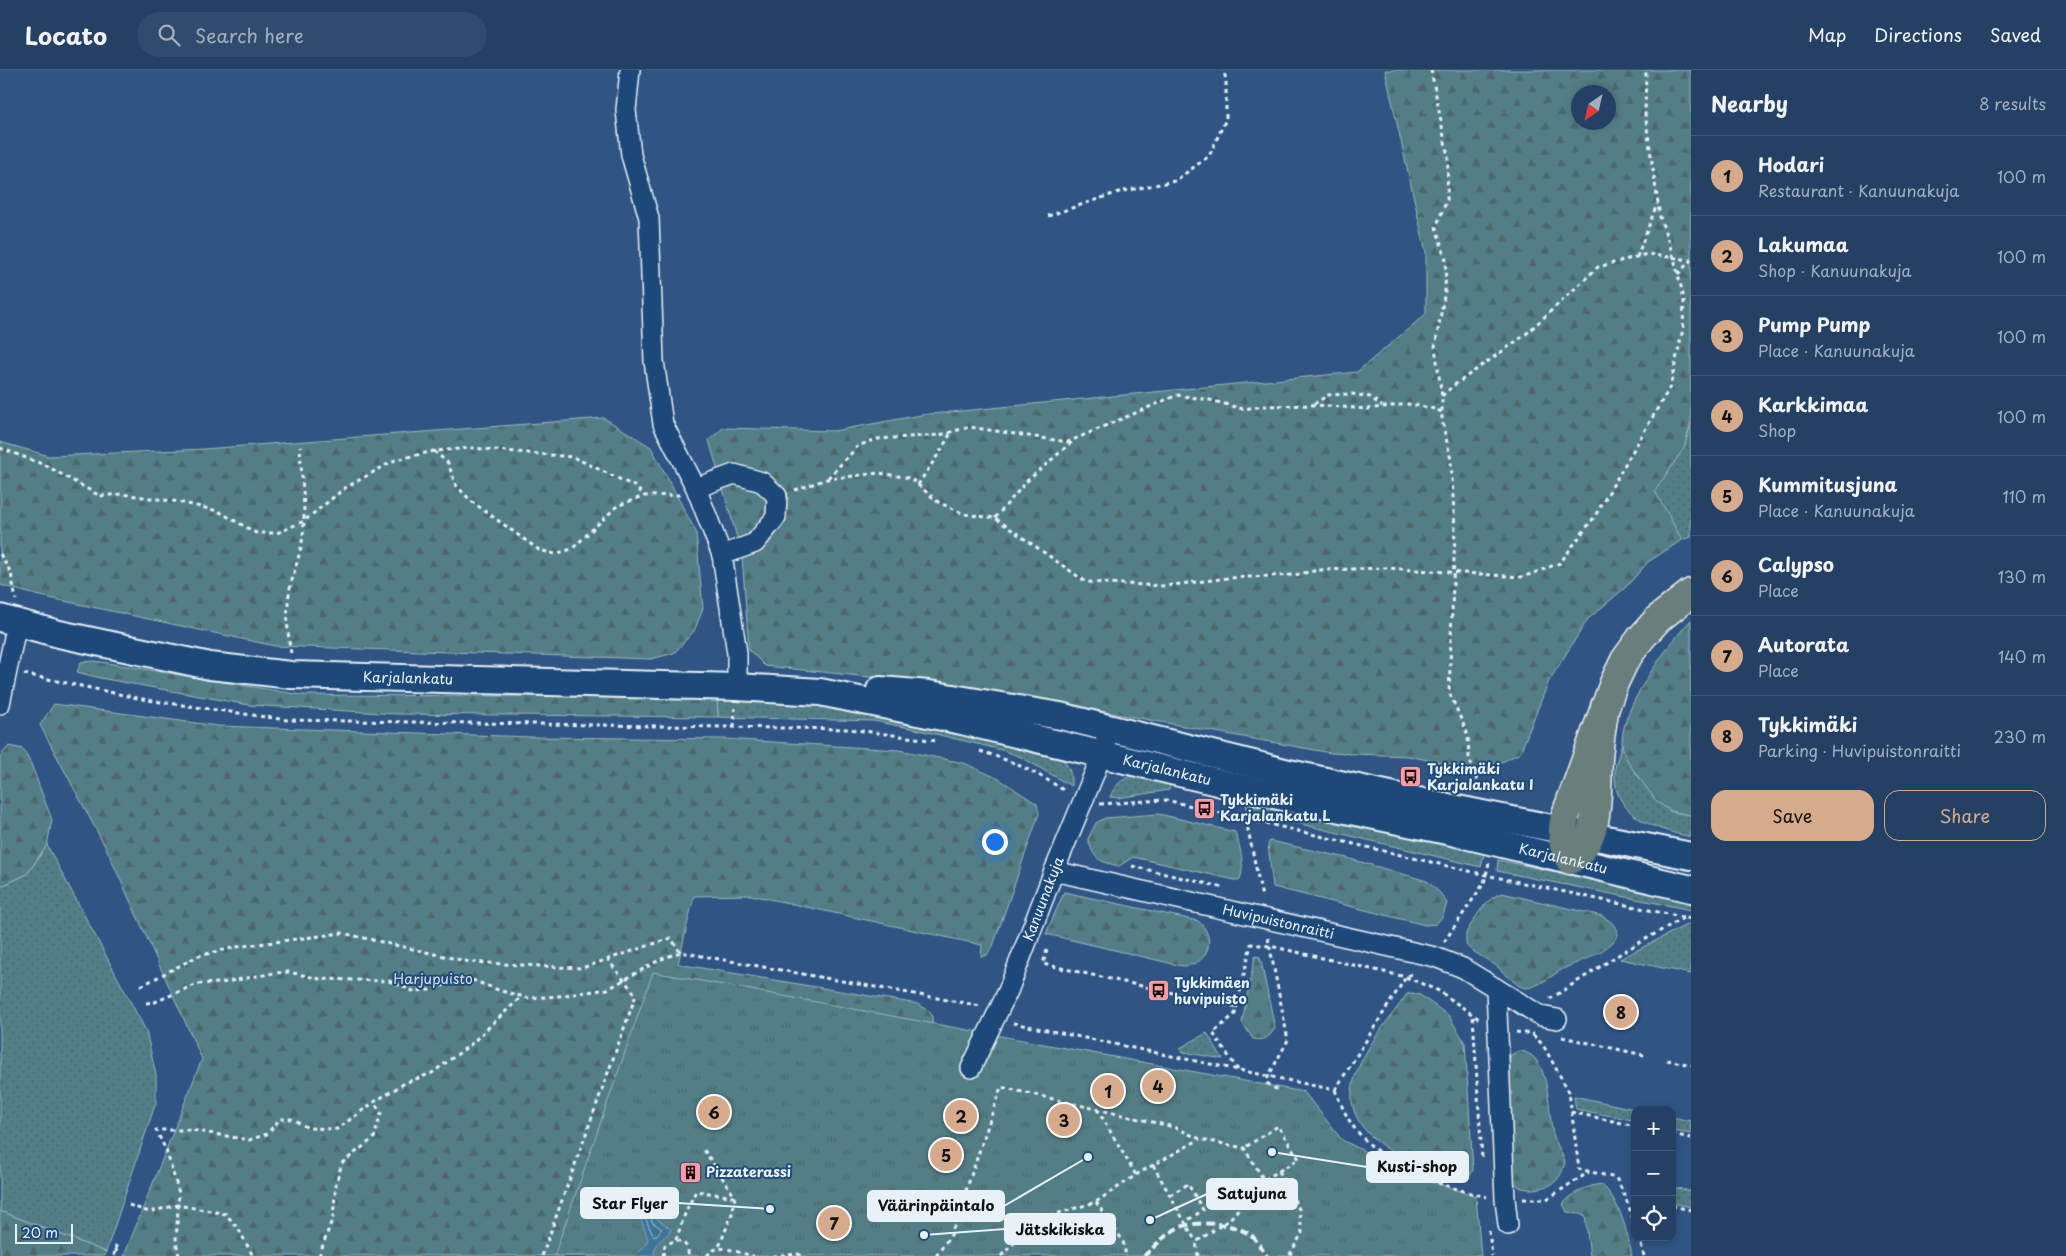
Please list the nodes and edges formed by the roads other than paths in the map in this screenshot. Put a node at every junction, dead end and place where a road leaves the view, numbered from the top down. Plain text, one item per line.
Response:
1 (630, 70) edge
2 (696, 488) junction
3 (722, 555) junction
4 (1691, 593) edge
5 (9, 621) edge
6 (737, 687) junction
7 (820, 692) junction
8 (0, 704) edge
9 (1605, 706) junction
10 (1110, 728) junction
11 (1102, 754) junction
12 (1562, 830) junction
13 (1590, 835) junction
14 (1691, 856) edge
15 (1570, 860) junction
16 (1054, 871) junction
17 (1691, 889) edge
18 (1496, 988) junction
19 (1555, 1027) road end
20 (971, 1068) dead end
21 (1508, 1225) dead end

1 - 2 street
2 - 3 street
2 - 3 street
3 - 6 street
4 - 9 highway
5 - 6 main road, Karjalankatu
5 - 8 street
6 - 7 main road, Karjalankatu
7 - 10 main road, Karjalankatu
7 - 11 main road, Karjalankatu
9 - 12 highway
9 - 13 highway
10 - 11 street, Kanuunakuja
10 - 12 main road, Karjalankatu
11 - 15 main road, Karjalankatu
11 - 16 street, Kanuunakuja
12 - 13 main road, Karjalankatu
12 - 15 highway
13 - 14 main road, Karjalankatu
13 - 15 highway
15 - 17 main road, Karjalankatu
16 - 18 street, Huvipuistonraitti
16 - 20 street, Kanuunakuja
18 - 19 street, Huvipuistonraitti
18 - 21 street

